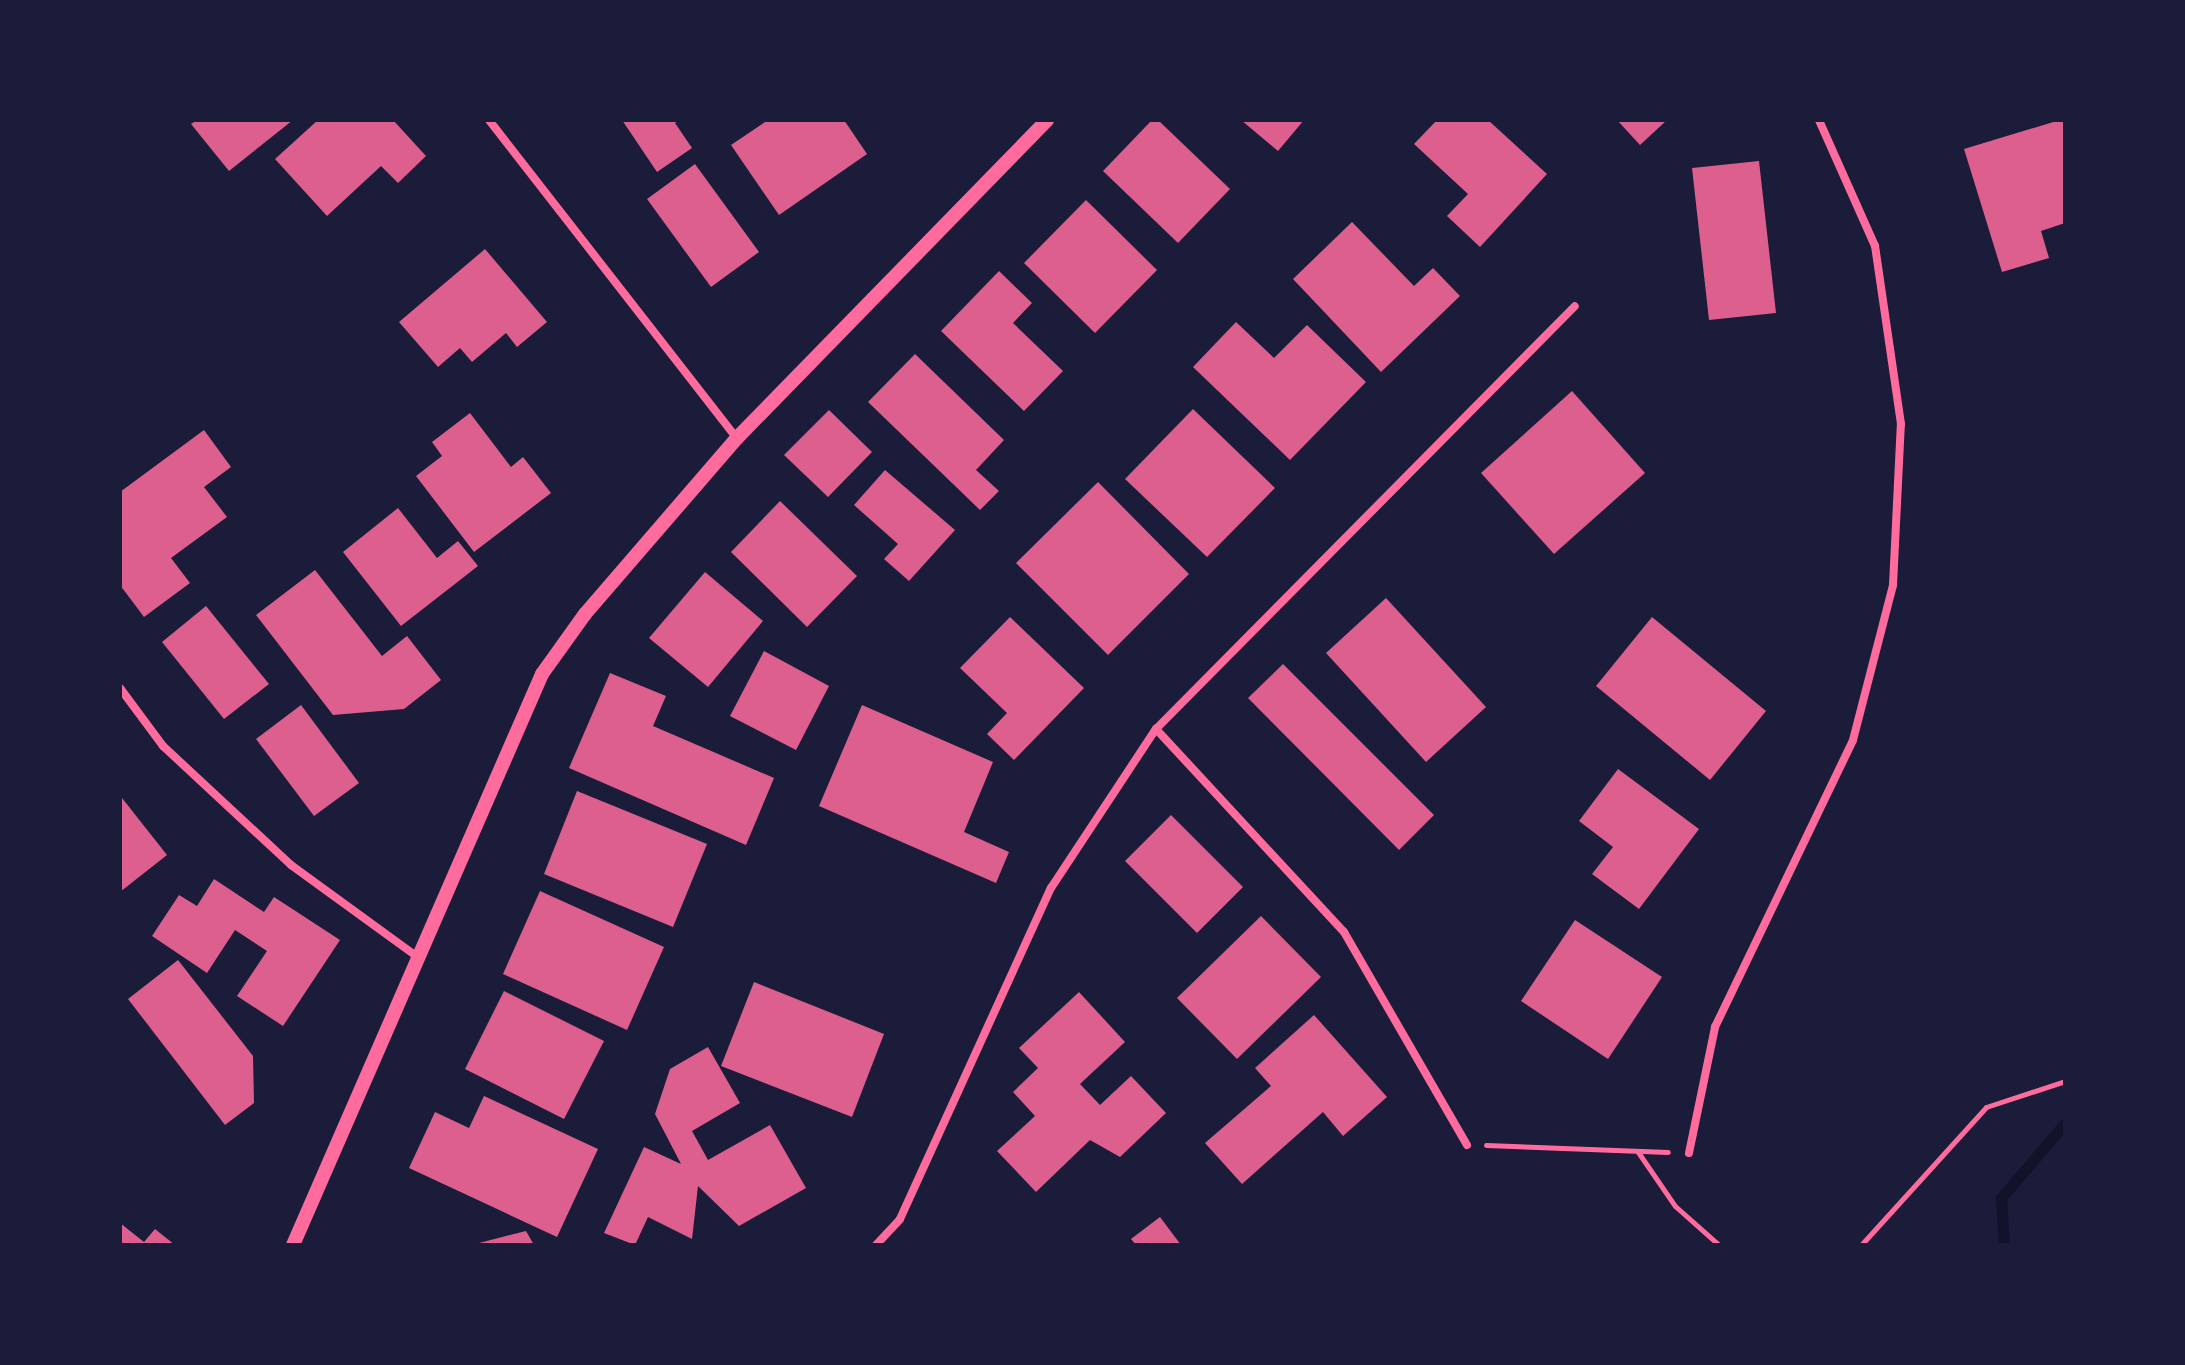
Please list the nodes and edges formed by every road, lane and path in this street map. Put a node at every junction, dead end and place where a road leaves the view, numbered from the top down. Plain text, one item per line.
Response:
1 (489, 120) edge
2 (1047, 120) edge
3 (1819, 120) edge
4 (1575, 306) dead end
5 (737, 438) junction
6 (120, 688) edge
7 (1156, 729) junction
8 (419, 958) junction
9 (2065, 1081) edge
10 (1467, 1145) joint
11 (1638, 1152) junction
12 (1689, 1153) joint
13 (293, 1245) edge
14 (876, 1245) edge
15 (1719, 1245) edge
16 (1861, 1245) edge

1 - 5 street
2 - 5 street
3 - 12 street
4 - 7 street
5 - 8 street
6 - 8 street
7 - 10 street
7 - 14 street
8 - 13 street
9 - 16 path
10 - 11 path
11 - 12 path
11 - 15 path

